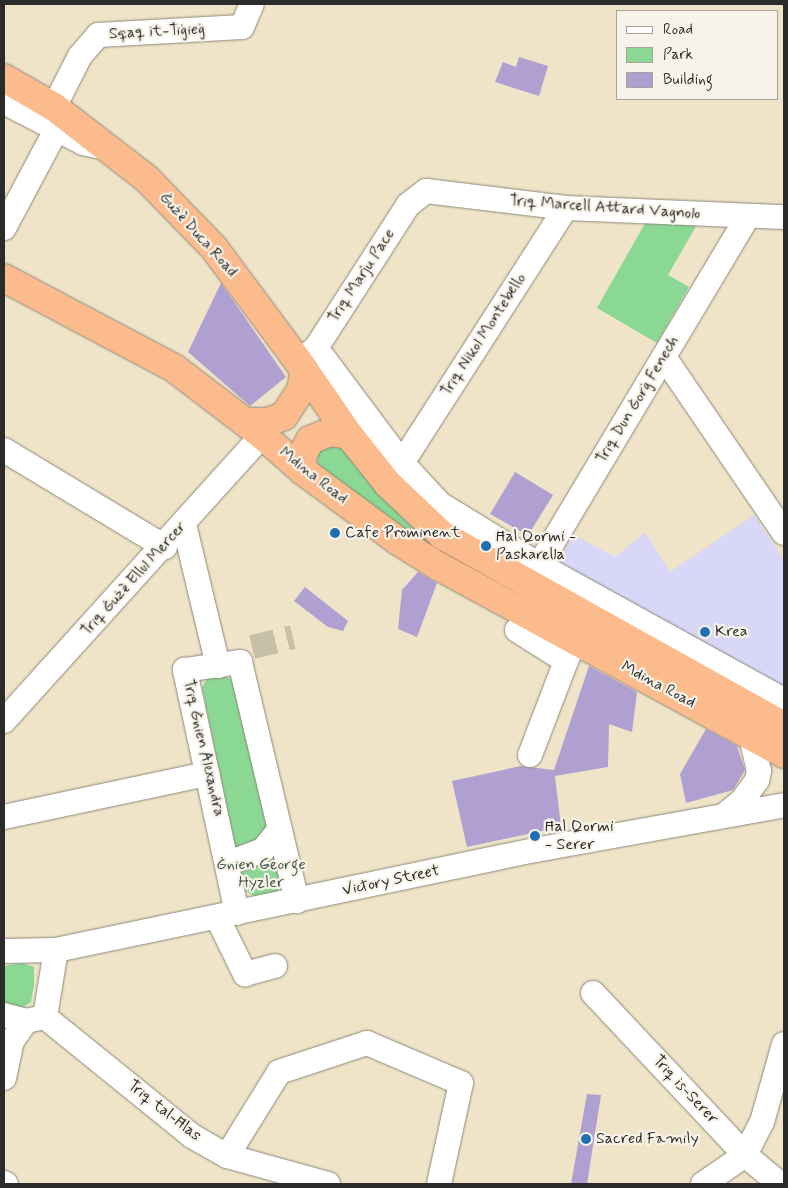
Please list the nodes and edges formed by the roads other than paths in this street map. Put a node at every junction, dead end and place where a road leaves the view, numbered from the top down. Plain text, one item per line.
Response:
1 (252, 4) edge
2 (4, 78) edge
3 (4, 102) edge
4 (55, 119) junction
5 (426, 191) joint
6 (566, 208) junction
7 (747, 218) junction
8 (784, 218) edge
9 (4, 228) edge
10 (4, 278) edge
11 (664, 357) junction
12 (306, 360) junction
13 (254, 428) junction
14 (349, 435) junction
15 (4, 450) edge
16 (402, 463) junction
17 (303, 471) junction
18 (184, 524) junction
19 (784, 534) edge
20 (165, 547) junction
21 (534, 574) junction
22 (517, 630) dead end
23 (571, 651) junction
24 (237, 658) junction
25 (784, 700) edge
26 (7, 713) edge
27 (784, 726) edge
28 (750, 735) junction
29 (784, 754) edge
30 (530, 755) dead end
31 (208, 774) junction
32 (784, 805) edge
33 (727, 813) junction
34 (4, 816) edge
35 (279, 830) junction
36 (226, 857) junction
37 (297, 901) junction
38 (227, 915) junction
39 (56, 950) junction
40 (4, 951) edge
41 (274, 966) dead end
42 (593, 992) dead end
43 (4, 1014) edge
44 (36, 1019) junction
45 (784, 1044) edge
46 (4, 1078) edge
47 (746, 1155) junction
48 (227, 1156) junction
49 (268, 1176) edge
50 (328, 1184) edge
51 (439, 1184) edge
52 (703, 1184) edge
53 (780, 1184) edge

1 - 4 street, Sqaq it-Tiġieġ
2 - 4 highway, Ġużè Duca Road
3 - 4 street
4 - 9 street, Sqaq it-Tiġieġ
4 - 12 highway, Ġużè Duca Road
5 - 6 street, Triq Marcell Attard Vagnolo
5 - 12 street, Triq Marju Pace
6 - 7 street, Triq Marcell Attard Vagnolo
6 - 16 street, Triq Nikol Montebello
7 - 8 street, Triq Marcell Attard Vagnolo
7 - 11 street, Triq Dun Ġorġ Fenech
10 - 13 highway, Mdina Road
11 - 19 street
11 - 21 street, Triq Dun Ġorġ Fenech
12 - 13 highway
12 - 14 highway, Ġużè Duca Road
12 - 16 street
13 - 17 highway, Mdina Road
13 - 18 street, Triq Ġużè Ellul Mercer
14 - 17 highway
14 - 21 highway, Mdina Road
15 - 20 street
16 - 21 street
17 - 23 highway, Mdina Road
18 - 20 street, Triq Ġużè Ellul Mercer
18 - 24 street, Triq Ġnien Alexandra
20 - 26 street, Triq Ġużè Ellul Mercer
21 - 25 street
21 - 27 highway, Mdina Road
22 - 23 street
23 - 28 highway, Mdina Road
23 - 30 street
24 - 31 street, Triq Ġnien Alexandra
24 - 35 street, Triq Ġnien Alexandra
28 - 29 highway, Mdina Road
28 - 33 street
31 - 34 street
31 - 36 street, Triq Ġnien Alexandra
32 - 33 street, Victory Street
33 - 37 street, Victory Street
35 - 36 street
35 - 37 street, Triq Ġnien Alexandra
36 - 38 street, Triq Ġnien Alexandra
37 - 38 street, Victory Street
38 - 39 street, Victory Street
38 - 41 street, Triq Ġnien Alexandra
39 - 40 street, Victory Street
39 - 44 street
42 - 47 street, Triq is-Serer
43 - 44 street
44 - 46 street
44 - 48 street, Triq tal-Ħlas
45 - 47 street
47 - 52 street
47 - 53 street, Triq is-Serer
48 - 49 street, Triq tal-Ħlas
48 - 51 street
49 - 50 street, Triq tal-Ħlas

